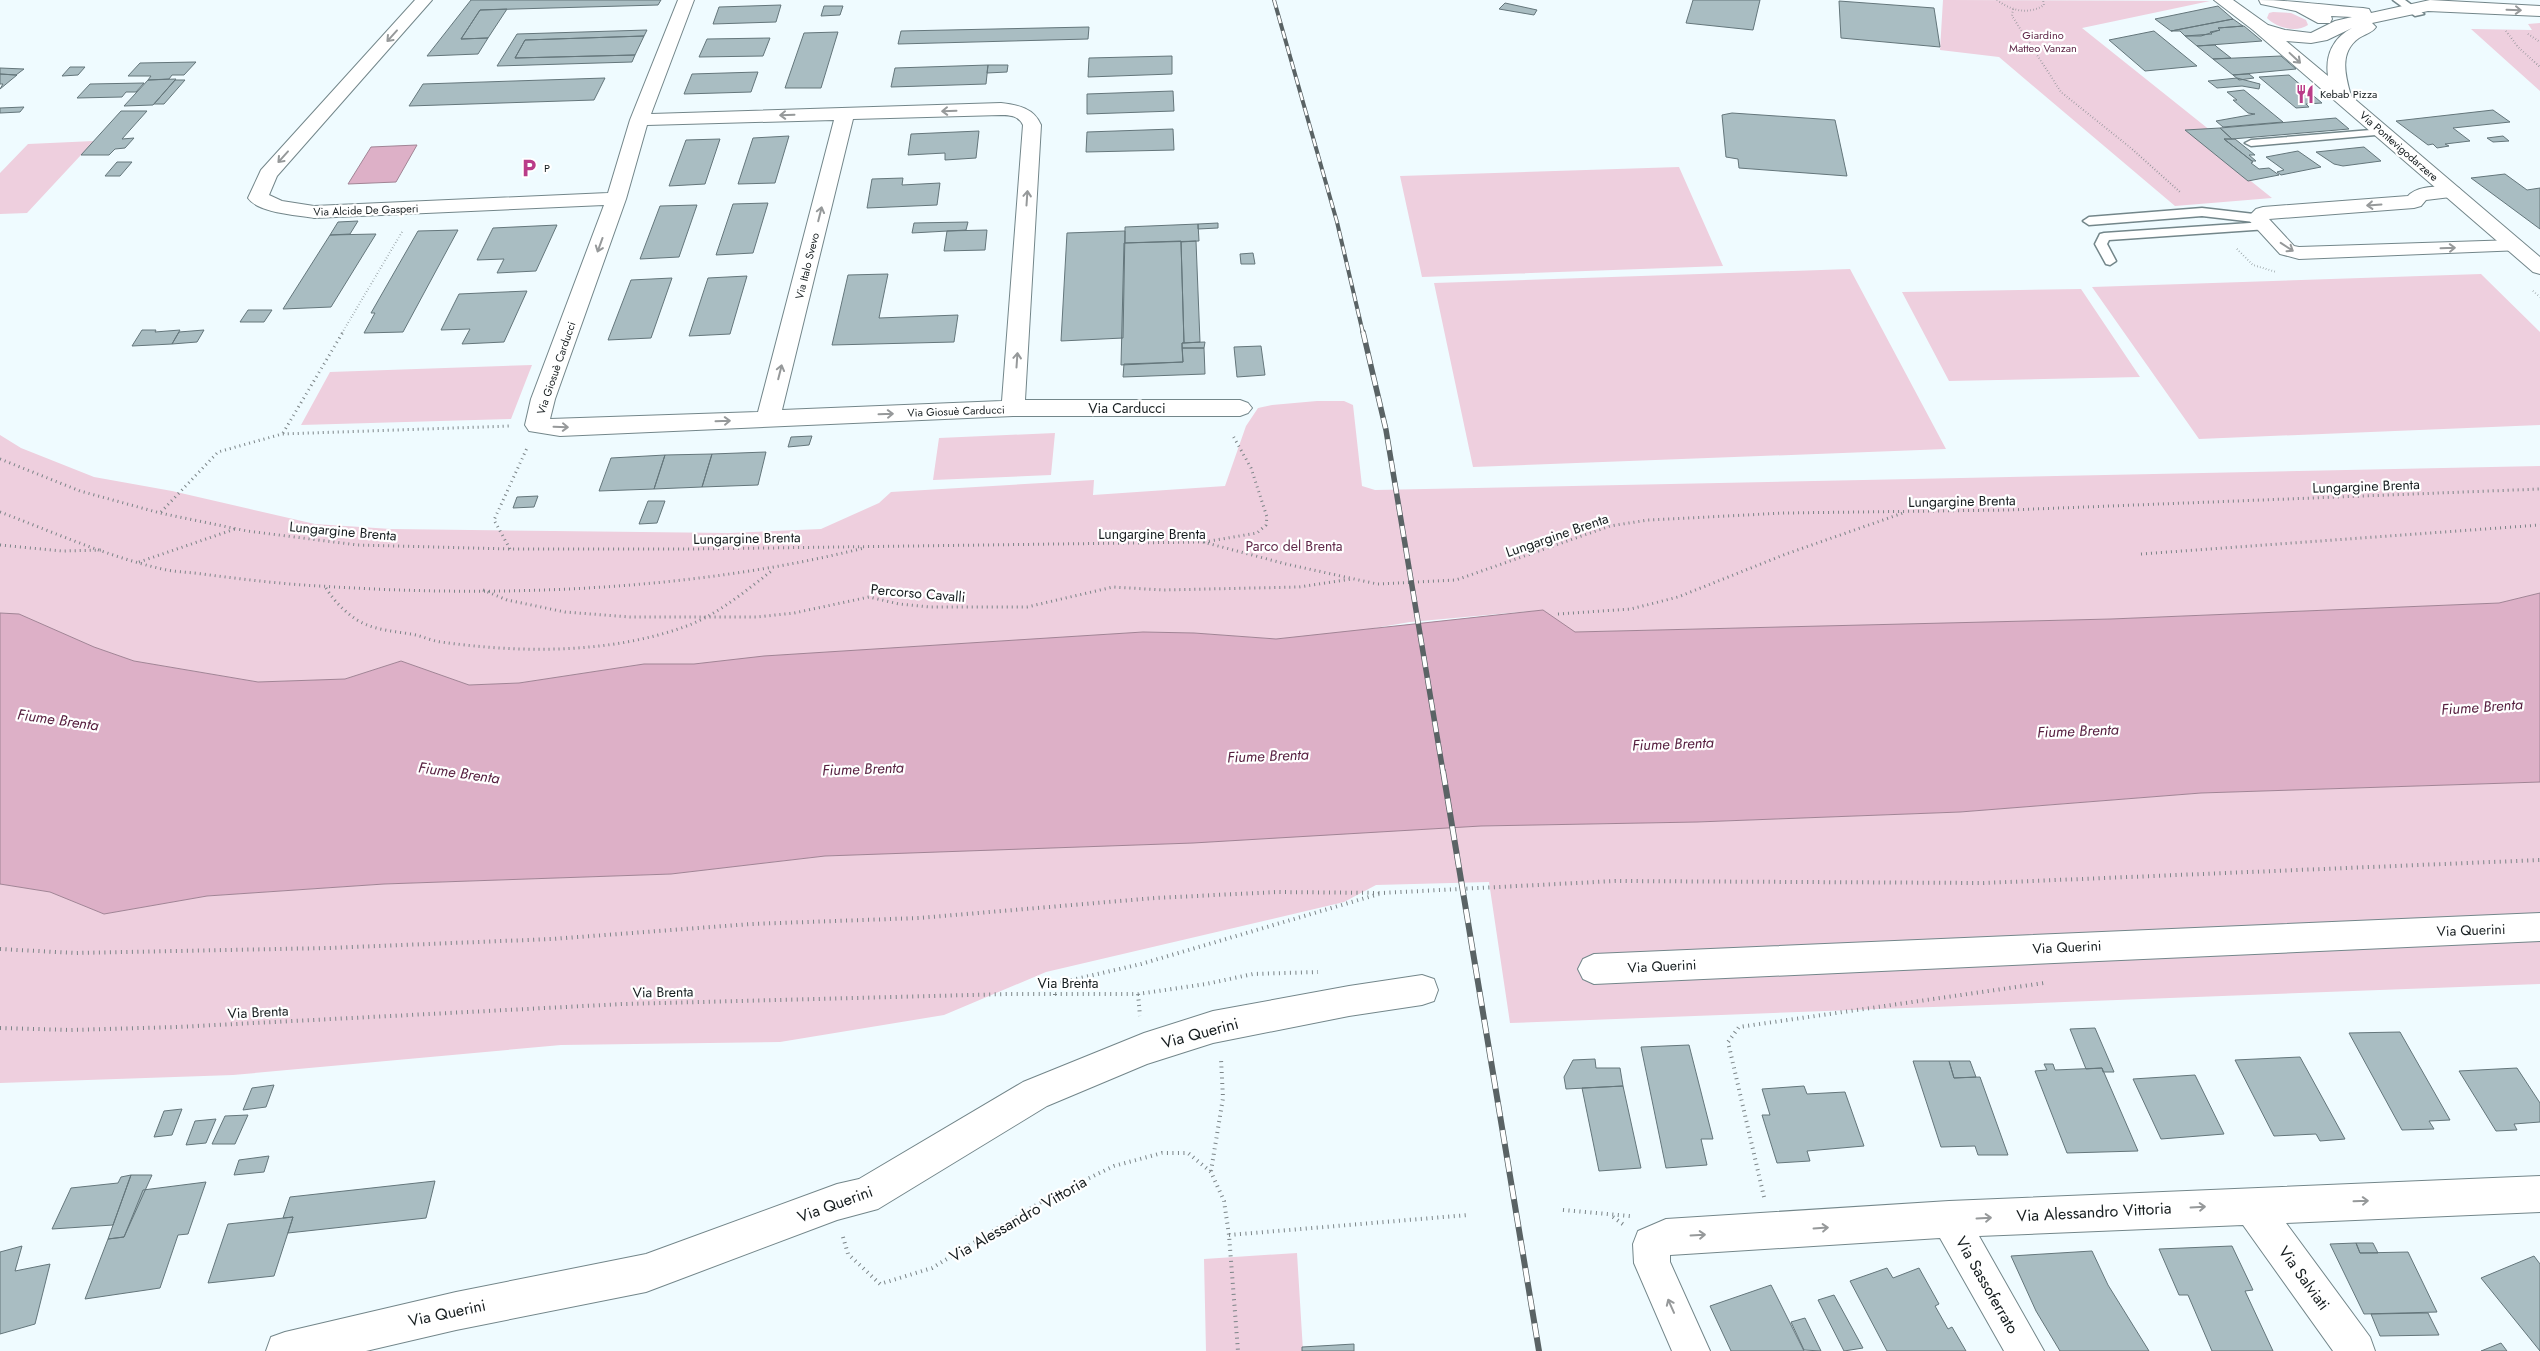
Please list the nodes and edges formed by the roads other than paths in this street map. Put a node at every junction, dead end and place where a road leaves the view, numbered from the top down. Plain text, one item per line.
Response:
1 (424, 0) edge
2 (686, 0) edge
3 (2222, 0) edge
4 (2274, 2) edge
5 (2456, 4) edge
6 (2411, 8) edge
7 (2309, 10) junction
8 (2540, 11) edge
9 (2384, 14) junction
10 (2255, 22) junction
11 (2325, 34) junction
12 (2336, 79) junction
13 (2342, 96) junction
14 (845, 114) junction
15 (639, 120) junction
16 (2383, 132) junction
17 (2251, 143) dead end
18 (2452, 192) junction
19 (616, 199) junction
20 (2089, 220) dead end
21 (2260, 222) junction
22 (2515, 246) junction
23 (2110, 262) dead end
24 (2540, 268) edge
25 (1014, 408) junction
26 (1228, 408) road end
27 (768, 419) junction
28 (2540, 927) edge
29 (1594, 969) dead end
30 (1422, 990) dead end
31 (2540, 1194) edge
32 (2251, 1205) junction
33 (1949, 1219) junction
34 (285, 1351) edge
35 (1691, 1351) edge
36 (2025, 1351) edge
37 (2356, 1351) edge

1 -> 19 street, Via Alcide De Gasperi
2 - 15 street, Via Giosuè Carducci
3 - 10 street, Via Pontevigodarzere
4 - 7 street, Via Pontevigodarzere
4 - 10 street, Via Pontevigodarzere
5 - 6 street
5 -> 8 street
6 - 9 street, Via Pontevigodarzere
6 - 12 street
7 - 9 street, Via Pontevigodarzere
7 - 11 street, Via Pontevigodarzere
9 - 11 street, Via Pontevigodarzere
10 - 11 street, Via Pontevigodarzere
10 -> 13 street, Via Pontevigodarzere
11 - 12 street
12 - 13 street
13 - 16 street, Via Pontevigodarzere
14 -> 15 street, Via Giosuè Carducci
25 -> 14 street, Via Giosuè Carducci
27 -> 14 street, Via Italo Svevo
15 - 19 street, Via Giosuè Carducci
16 - 17 lane
16 - 18 street, Via Pontevigodarzere
18 -> 21 street
18 - 22 street, Via Pontevigodarzere
19 -> 27 street, Via Giosuè Carducci
20 - 21 lane
21 -> 22 street
21 - 23 lane
22 - 24 street, Via Pontevigodarzere
25 - 26 street, Via Carducci
27 -> 25 street, Via Giosuè Carducci
28 - 29 street, Via Querini
30 - 34 street, Via Querini
32 -> 31 street, Via Alessandro Vittoria
33 -> 32 street, Via Alessandro Vittoria
32 - 37 street, Via Salviati
35 -> 33 street, Via Alessandro Vittoria
33 - 36 street, Via Sassoferrato

